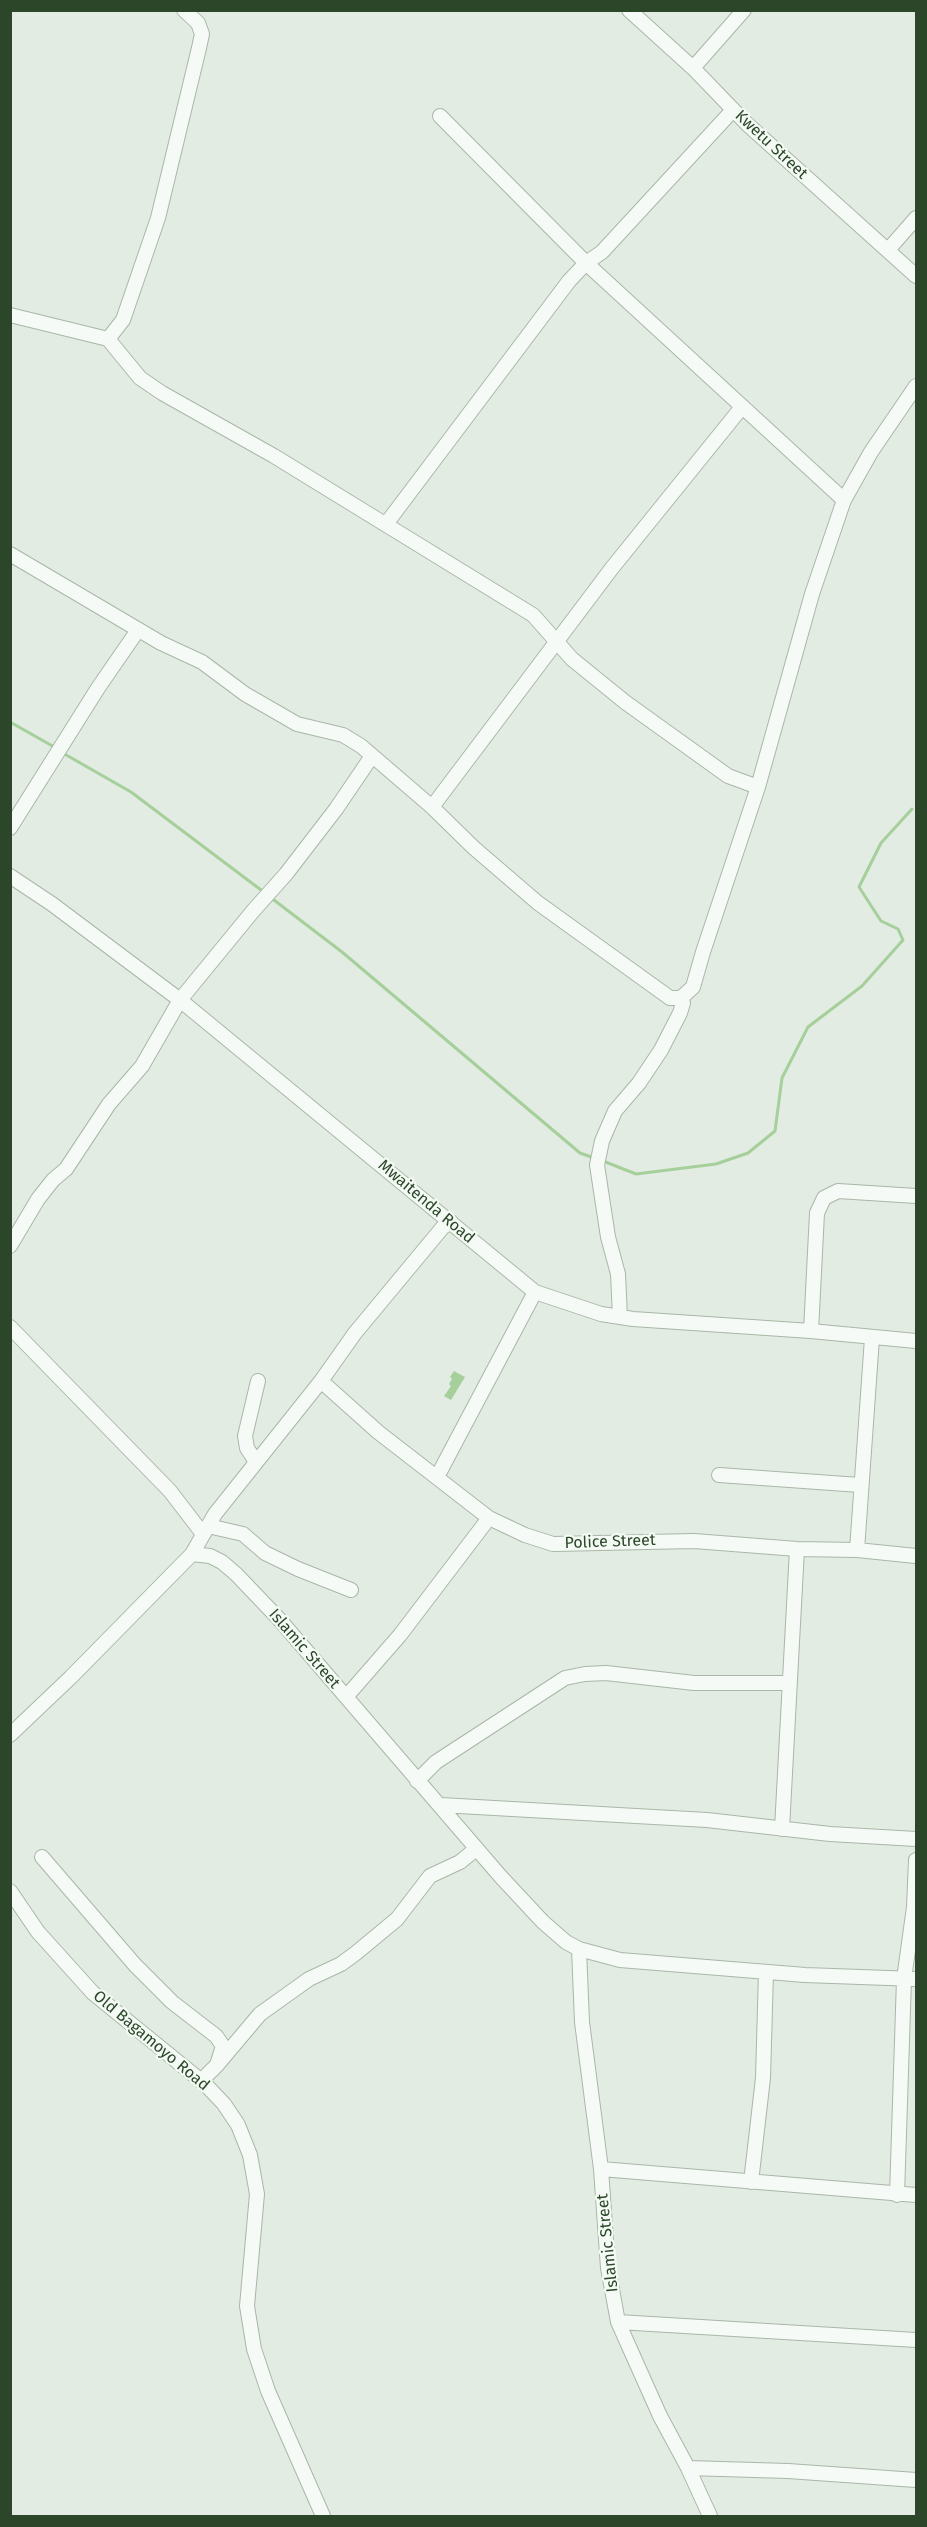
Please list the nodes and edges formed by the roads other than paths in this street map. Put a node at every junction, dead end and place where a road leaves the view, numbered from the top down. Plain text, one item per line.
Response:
1 (184, 10) edge
2 (629, 10) edge
3 (744, 10) edge
4 (693, 68) junction
5 (733, 110) junction
6 (440, 116) dead end
7 (916, 218) edge
8 (888, 250) junction
9 (586, 263) junction
10 (916, 276) edge
11 (10, 315) edge
12 (108, 339) junction
13 (916, 386) edge
14 (742, 407) junction
15 (844, 500) junction
16 (386, 524) junction
17 (10, 554) edge
18 (138, 630) junction
19 (557, 642) junction
20 (372, 756) junction
21 (758, 787) junction
22 (432, 807) junction
23 (10, 828) edge
24 (10, 876) edge
25 (681, 998) junction
26 (180, 1000) junction
27 (916, 1196) edge
28 (451, 1222) junction
29 (10, 1246) edge
30 (535, 1292) junction
31 (620, 1317) junction
32 (10, 1327) edge
33 (812, 1330) junction
34 (872, 1338) junction
35 (916, 1341) edge
36 (258, 1381) dead end
37 (321, 1381) junction
38 (256, 1462) junction
39 (719, 1475) dead end
40 (437, 1477) junction
41 (860, 1485) junction
42 (489, 1518) junction
43 (205, 1530) junction
44 (797, 1549) junction
45 (857, 1550) junction
46 (192, 1554) junction
47 (916, 1556) edge
48 (351, 1590) dead end
49 (790, 1683) junction
50 (346, 1697) junction
51 (10, 1735) edge
52 (417, 1781) junction
53 (441, 1805) junction
54 (782, 1829) junction
55 (916, 1839) edge
56 (476, 1850) junction
57 (42, 1857) dead end
58 (916, 1860) edge
59 (10, 1890) edge
60 (579, 1949) junction
61 (766, 1972) junction
62 (910, 1979) edge
63 (217, 2066) junction
64 (201, 2081) junction
65 (601, 2169) junction
66 (751, 2181) junction
67 (897, 2195) junction
68 (916, 2195) edge
69 (618, 2322) junction
70 (916, 2340) edge
71 (688, 2468) junction
72 (916, 2480) edge
73 (323, 2517) edge
74 (710, 2517) edge

1 - 12 street
2 - 4 street, Kwetu Street
3 - 4 street
4 - 5 street, Kwetu Street
5 - 8 street, Kwetu Street
5 - 9 street
6 - 9 street
7 - 8 street
8 - 10 street, Kwetu Street
9 - 14 street
9 - 16 street
11 - 12 street
12 - 16 street
13 - 15 street
14 - 15 street
14 - 19 street
15 - 21 street
16 - 19 street
17 - 18 street
18 - 20 street
18 - 23 street
19 - 21 street
19 - 22 street
20 - 22 street
20 - 26 street
21 - 25 street
22 - 25 street
24 - 26 street, Mwaitenda Road
25 - 31 street
26 - 28 street, Mwaitenda Road
26 - 29 street
27 - 33 street
28 - 30 street, Mwaitenda Road
28 - 37 street
30 - 31 street, Mwaitenda Road
30 - 40 street
31 - 33 street, Mwaitenda Road
32 - 43 street
33 - 34 street, Mwaitenda Road
34 - 35 street, Mwaitenda Road
34 - 41 street
36 - 38 street
37 - 38 street
37 - 40 street, Police Street
38 - 43 street
39 - 41 street
40 - 42 street, Police Street
41 - 45 street
42 - 44 street, Police Street
42 - 50 street
43 - 46 street
43 - 48 street
44 - 45 street, Police Street
44 - 49 street
45 - 47 street, Police Street
46 - 50 street, Islamic Street
46 - 51 street
49 - 52 street
49 - 54 street
50 - 52 street, Islamic Street
52 - 53 street, Islamic Street
53 - 54 street
53 - 56 street, Islamic Street
54 - 55 street
56 - 60 street, Islamic Street
56 - 63 street
57 - 63 street
58 - 62 street
59 - 64 street, Old Bagamoyo Road
60 - 61 street, Islamic Street
60 - 65 street, Islamic Street
61 - 62 street, Islamic Street
61 - 66 street
62 - 67 street
63 - 64 street
64 - 73 street, Old Bagamoyo Road
65 - 66 street
65 - 69 street, Islamic Street
66 - 67 street
67 - 68 street
69 - 70 street
69 - 71 street, Islamic Street
71 - 72 street
71 - 74 street, Islamic Street

